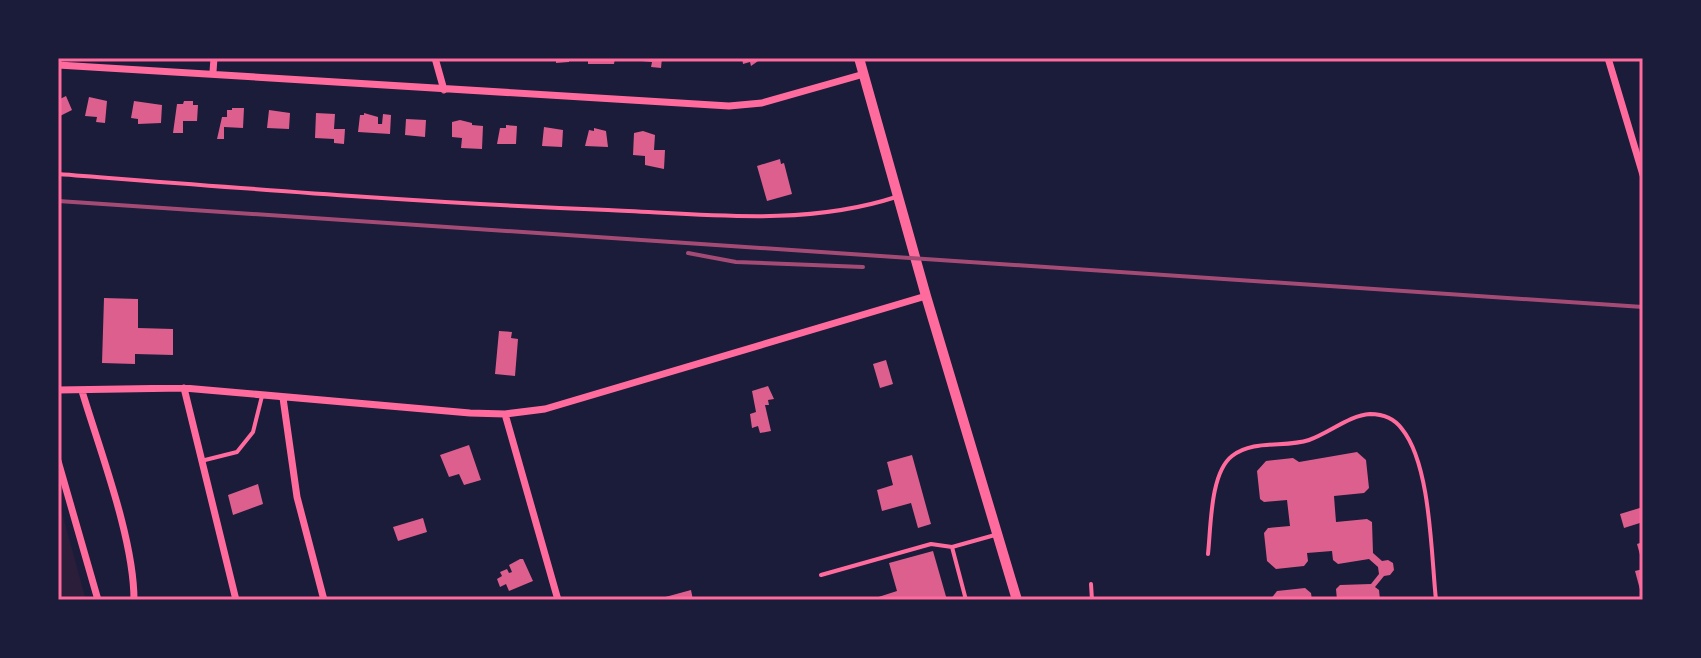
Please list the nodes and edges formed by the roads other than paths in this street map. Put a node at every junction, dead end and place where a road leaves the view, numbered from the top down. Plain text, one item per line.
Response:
1 (214, 58) edge
2 (435, 58) edge
3 (859, 58) edge
4 (1608, 58) edge
5 (58, 65) edge
6 (213, 72) junction
7 (864, 74) junction
8 (444, 90) junction
9 (58, 174) edge
10 (1643, 175) edge
11 (899, 197) junction
12 (926, 296) junction
13 (184, 388) junction
14 (58, 390) edge
15 (82, 391) junction
16 (262, 396) junction
17 (283, 398) junction
18 (505, 414) junction
19 (58, 461) edge
20 (201, 461) junction
21 (997, 534) junction
22 (952, 547) junction
23 (1208, 554) dead end
24 (821, 575) dead end
25 (1091, 584) dead end
26 (98, 600) edge
27 (134, 600) edge
28 (236, 600) edge
29 (324, 600) edge
30 (558, 600) edge
31 (966, 600) edge
32 (1017, 600) edge
33 (1092, 600) edge
34 (1436, 600) edge

1 - 6 street
2 - 8 street
3 - 7 main road
4 - 10 street
5 - 6 street
6 - 8 street
7 - 8 street
7 - 11 main road
9 - 11 lane
11 - 12 main road
12 - 18 street
12 - 21 main road
13 - 15 street
13 - 16 street
13 - 20 street
14 - 15 street
15 - 27 street
16 - 17 street
16 - 20 lane
17 - 18 street
17 - 29 street
18 - 30 street
19 - 26 street
20 - 28 street
21 - 22 lane
21 - 32 main road
22 - 24 lane
22 - 31 lane
23 - 34 lane
25 - 33 lane

